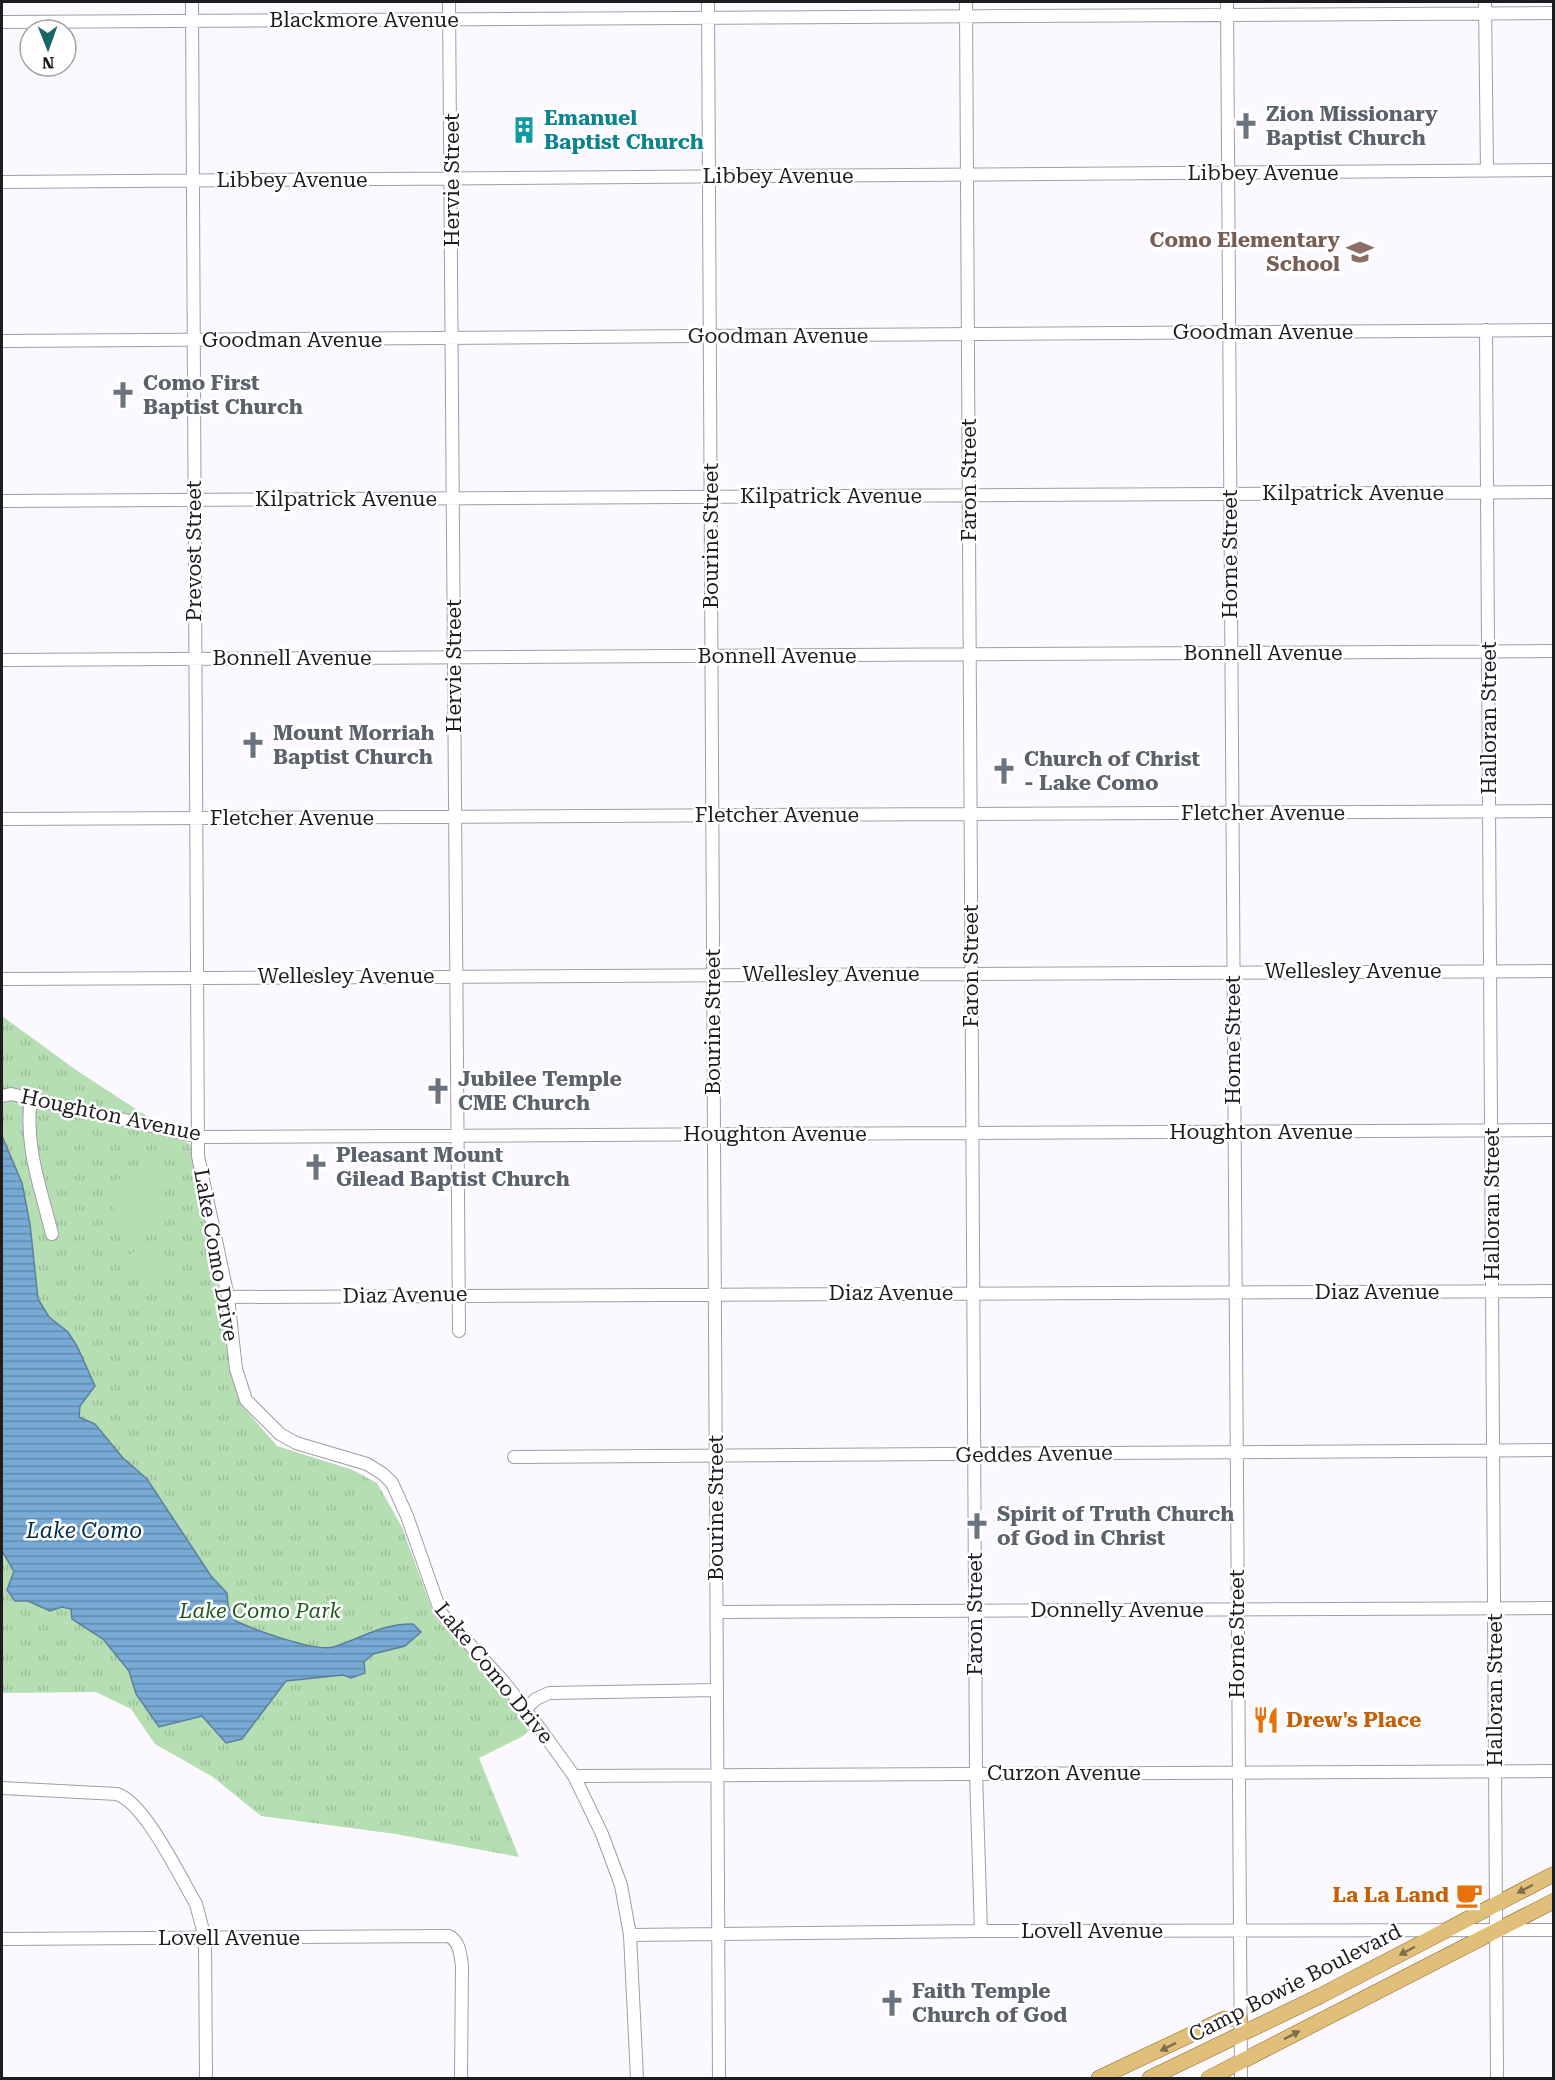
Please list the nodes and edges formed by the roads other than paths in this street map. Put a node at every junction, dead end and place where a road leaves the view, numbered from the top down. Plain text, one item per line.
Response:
1 (192, 2) edge
2 (450, 2) edge
3 (708, 2) edge
4 (966, 2) edge
5 (1227, 2) edge
6 (1485, 7) edge
7 (1554, 13) edge
8 (1227, 15) junction
9 (966, 16) junction
10 (708, 18) junction
11 (450, 19) junction
12 (192, 21) junction
13 (2, 22) edge
14 (1487, 171) junction
15 (1554, 171) edge
16 (1228, 173) junction
17 (967, 175) junction
18 (709, 177) junction
19 (451, 179) junction
20 (194, 181) junction
21 (2, 182) edge
22 (1486, 330) junction
23 (1554, 330) edge
24 (1229, 332) junction
25 (968, 334) junction
26 (710, 336) junction
27 (452, 339) junction
28 (195, 340) junction
29 (2, 341) edge
30 (1487, 492) junction
31 (1554, 492) edge
32 (1230, 494) junction
33 (969, 495) junction
34 (711, 497) junction
35 (453, 498) junction
36 (194, 500) junction
37 (2, 501) edge
38 (1554, 651) edge
39 (1488, 652) junction
40 (1231, 653) junction
41 (970, 654) junction
42 (711, 656) junction
43 (454, 657) junction
44 (195, 659) junction
45 (2, 660) edge
46 (1489, 812) junction
47 (1554, 812) edge
48 (1232, 813) junction
49 (970, 814) junction
50 (712, 816) junction
51 (455, 817) junction
52 (196, 818) junction
53 (2, 819) edge
54 (1233, 971) junction
55 (1490, 971) junction
56 (1554, 971) edge
57 (971, 973) junction
58 (713, 974) junction
59 (456, 975) junction
60 (197, 978) junction
61 (2, 979) edge
62 (2, 1096) edge
63 (31, 1098) junction
64 (1554, 1130) edge
65 (1491, 1131) junction
66 (1234, 1132) junction
67 (972, 1133) junction
68 (714, 1135) junction
69 (458, 1136) junction
70 (199, 1137) junction
71 (52, 1234) dead end
72 (1492, 1291) junction
73 (1554, 1291) edge
74 (1235, 1292) junction
75 (973, 1293) junction
76 (715, 1294) junction
77 (459, 1295) junction
78 (228, 1298) junction
79 (459, 1331) dead end
80 (1236, 1450) junction
81 (1494, 1450) junction
82 (1554, 1450) edge
83 (716, 1455) junction
84 (974, 1455) junction
85 (514, 1456) dead end
86 (1494, 1608) junction
87 (1554, 1608) edge
88 (1237, 1610) junction
89 (975, 1611) junction
90 (717, 1612) junction
91 (717, 1690) junction
92 (525, 1709) junction
93 (1496, 1770) junction
94 (1554, 1771) edge
95 (1238, 1772) junction
96 (976, 1773) junction
97 (718, 1775) junction
98 (574, 1776) junction
99 (2, 1788) edge
100 (1554, 1874) edge
101 (1554, 1901) edge
102 (1496, 1904) junction
103 (1447, 1929) junction
104 (1497, 1930) junction
105 (1554, 1930) edge
106 (981, 1931) junction
107 (1239, 1931) junction
108 (718, 1934) junction
109 (630, 1935) junction
110 (205, 1938) junction
111 (2, 1939) edge
112 (1240, 2018) junction
113 (1241, 2034) junction
114 (1240, 2062) junction
115 (206, 2079) edge
116 (461, 2079) edge
117 (637, 2079) edge
118 (719, 2079) edge
119 (1099, 2079) edge
120 (1150, 2079) edge
121 (1209, 2079) edge
122 (1241, 2079) edge
123 (1497, 2079) edge

1 - 12 street, Prevost Street
2 - 11 street, Hervie Street
3 - 10 street, Bourine Street
4 - 9 street, Faron Street
5 - 8 street, Horne Street
6 - 7 street, Blackmore Avenue
6 - 8 street, Blackmore Avenue
6 - 14 street
8 - 9 street, Blackmore Avenue
8 - 16 street, Horne Street
9 - 10 street, Blackmore Avenue
9 - 17 street, Faron Street
10 - 11 street, Blackmore Avenue
10 - 18 street, Bourine Street
11 - 12 street, Blackmore Avenue
11 - 19 street, Hervie Street
12 - 13 street, Blackmore Avenue
12 - 20 street, Prevost Street
14 - 15 street, Libbey Avenue
14 - 16 street, Libbey Avenue
16 - 17 street, Libbey Avenue
16 - 24 street, Horne Street
17 - 18 street, Libbey Avenue
17 - 25 street, Faron Street
18 - 19 street, Libbey Avenue
18 - 26 street, Bourine Street
19 - 20 street, Libbey Avenue
19 - 27 street, Hervie Street
20 - 21 street, Libbey Avenue
20 - 28 street, Prevost Street
22 - 23 street, Goodman Avenue
22 - 24 street, Goodman Avenue
22 - 30 street, Halloran Street
24 - 25 street, Goodman Avenue
24 - 32 street, Horne Street
25 - 26 street, Goodman Avenue
25 - 33 street, Faron Street
26 - 27 street, Goodman Avenue
26 - 34 street, Bourine Street
27 - 28 street, Goodman Avenue
27 - 35 street, Hervie Street
28 - 29 street, Goodman Avenue
28 - 36 street, Prevost Street
30 - 31 street, Kilpatrick Avenue
30 - 32 street, Kilpatrick Avenue
30 - 39 street, Halloran Street
32 - 33 street, Kilpatrick Avenue
32 - 40 street, Horne Street
33 - 34 street, Kilpatrick Avenue
33 - 41 street, Faron Street
34 - 35 street, Kilpatrick Avenue
34 - 42 street, Bourine Street
35 - 36 street, Kilpatrick Avenue
35 - 43 street, Hervie Street
36 - 37 street, Kilpatrick Avenue
36 - 44 street, Prevost Street
38 - 39 street, Bonnell Avenue
39 - 40 street, Bonnell Avenue
39 - 46 street, Halloran Street
40 - 41 street, Bonnell Avenue
40 - 48 street, Horne Street
41 - 42 street, Bonnell Avenue
41 - 49 street, Faron Street
42 - 43 street, Bonnell Avenue
42 - 50 street, Bourine Street
43 - 44 street, Bonnell Avenue
43 - 51 street, Hervie Street
44 - 45 street, Bonnell Avenue
44 - 52 street, Prevost Street
46 - 47 street, Fletcher Avenue
46 - 48 street, Fletcher Avenue
46 - 55 street, Halloran Street
48 - 49 street, Fletcher Avenue
48 - 54 street, Horne Street
49 - 50 street, Fletcher Avenue
49 - 57 street, Faron Street
50 - 51 street, Fletcher Avenue
50 - 58 street, Bourine Street
51 - 52 street, Fletcher Avenue
51 - 59 street, Hervie Street
52 - 53 street, Fletcher Avenue
52 - 60 street, Prevost Street
54 - 55 street, Wellesley Avenue
54 - 57 street, Wellesley Avenue
54 - 66 street, Horne Street
55 - 56 street, Wellesley Avenue
55 - 65 street, Halloran Street
57 - 58 street, Wellesley Avenue
57 - 67 street, Faron Street
58 - 59 street, Wellesley Avenue
58 - 68 street, Bourine Street
59 - 60 street, Wellesley Avenue
59 - 69 street, Hervie Street
60 - 61 street, Wellesley Avenue
60 - 70 street, Prevost Street
62 - 63 street, Houghton Avenue
63 - 70 street, Houghton Avenue
63 - 71 street
64 - 65 street, Houghton Avenue
65 - 66 street, Houghton Avenue
65 - 72 street, Halloran Street
66 - 67 street, Houghton Avenue
66 - 74 street, Horne Street
67 - 68 street, Houghton Avenue
67 - 75 street, Faron Street
68 - 69 street, Houghton Avenue
68 - 76 street, Bourine Street
69 - 70 street, Houghton Avenue
69 - 77 street, Hervie Street
70 - 78 street, Lake Como Drive
72 - 73 street, Diaz Avenue
72 - 74 street, Diaz Avenue
72 - 81 street, Halloran Street
74 - 75 street, Diaz Avenue
74 - 80 street, Horne Street
75 - 76 street, Diaz Avenue
75 - 84 street, Faron Street
76 - 77 street, Diaz Avenue
76 - 83 street, Bourine Street
77 - 78 street, Diaz Avenue
77 - 79 street, Hervie Street
78 - 92 street, Lake Como Drive
80 - 81 street, Geddes Avenue
80 - 84 street, Geddes Avenue
80 - 88 street, Horne Street
81 - 82 street, Geddes Avenue
81 - 86 street, Halloran Street
83 - 84 street, Geddes Avenue
83 - 85 street, Geddes Avenue
83 - 90 street, Bourine Street
84 - 89 street, Faron Street
86 - 87 street, Donnelly Avenue
86 - 88 street, Donnelly Avenue
86 - 93 street, Halloran Street
88 - 89 street, Donnelly Avenue
88 - 95 street, Horne Street
89 - 90 street, Donnelly Avenue
89 - 96 street, Faron Street
90 - 91 street, Bourine Street
91 - 92 street
91 - 97 street, Bourine Street
92 - 98 street, Lake Como Drive
93 - 94 street, Curzon Avenue
93 - 95 street, Curzon Avenue
93 - 102 street, Halloran Street
95 - 96 street, Curzon Avenue
95 - 107 street, Horne Street
96 - 97 street, Curzon Avenue
96 - 106 street, Faron Street
97 - 98 street, Curzon Avenue
97 - 108 street, Bourine Street
98 - 109 street, Lake Como Drive
99 - 110 street
100 -> 102 main road, Camp Bowie Boulevard
101 - 104 main road
102 - 103 main road, Camp Bowie Boulevard
102 - 104 street, Halloran Street
103 - 104 street, Lovell Avenue
103 - 107 street, Lovell Avenue
103 -> 113 main road, Camp Bowie Boulevard
104 - 105 street, Lovell Avenue
114 -> 104 main road
104 - 123 street, Halloran Street
106 - 107 street, Lovell Avenue
106 - 108 street, Lovell Avenue
107 - 112 street, Horne Street
108 - 109 street, Lovell Avenue
108 - 118 street, Bourine Street
109 - 117 street, Lake Como Drive
110 - 111 street, Lovell Avenue
110 - 115 street
110 - 116 street, Lovell Avenue
112 - 113 street, Horne Street
112 -> 119 main road
113 - 114 street, Horne Street
113 - 120 main road, Camp Bowie Boulevard
114 - 121 main road
114 - 122 street, Horne Street

